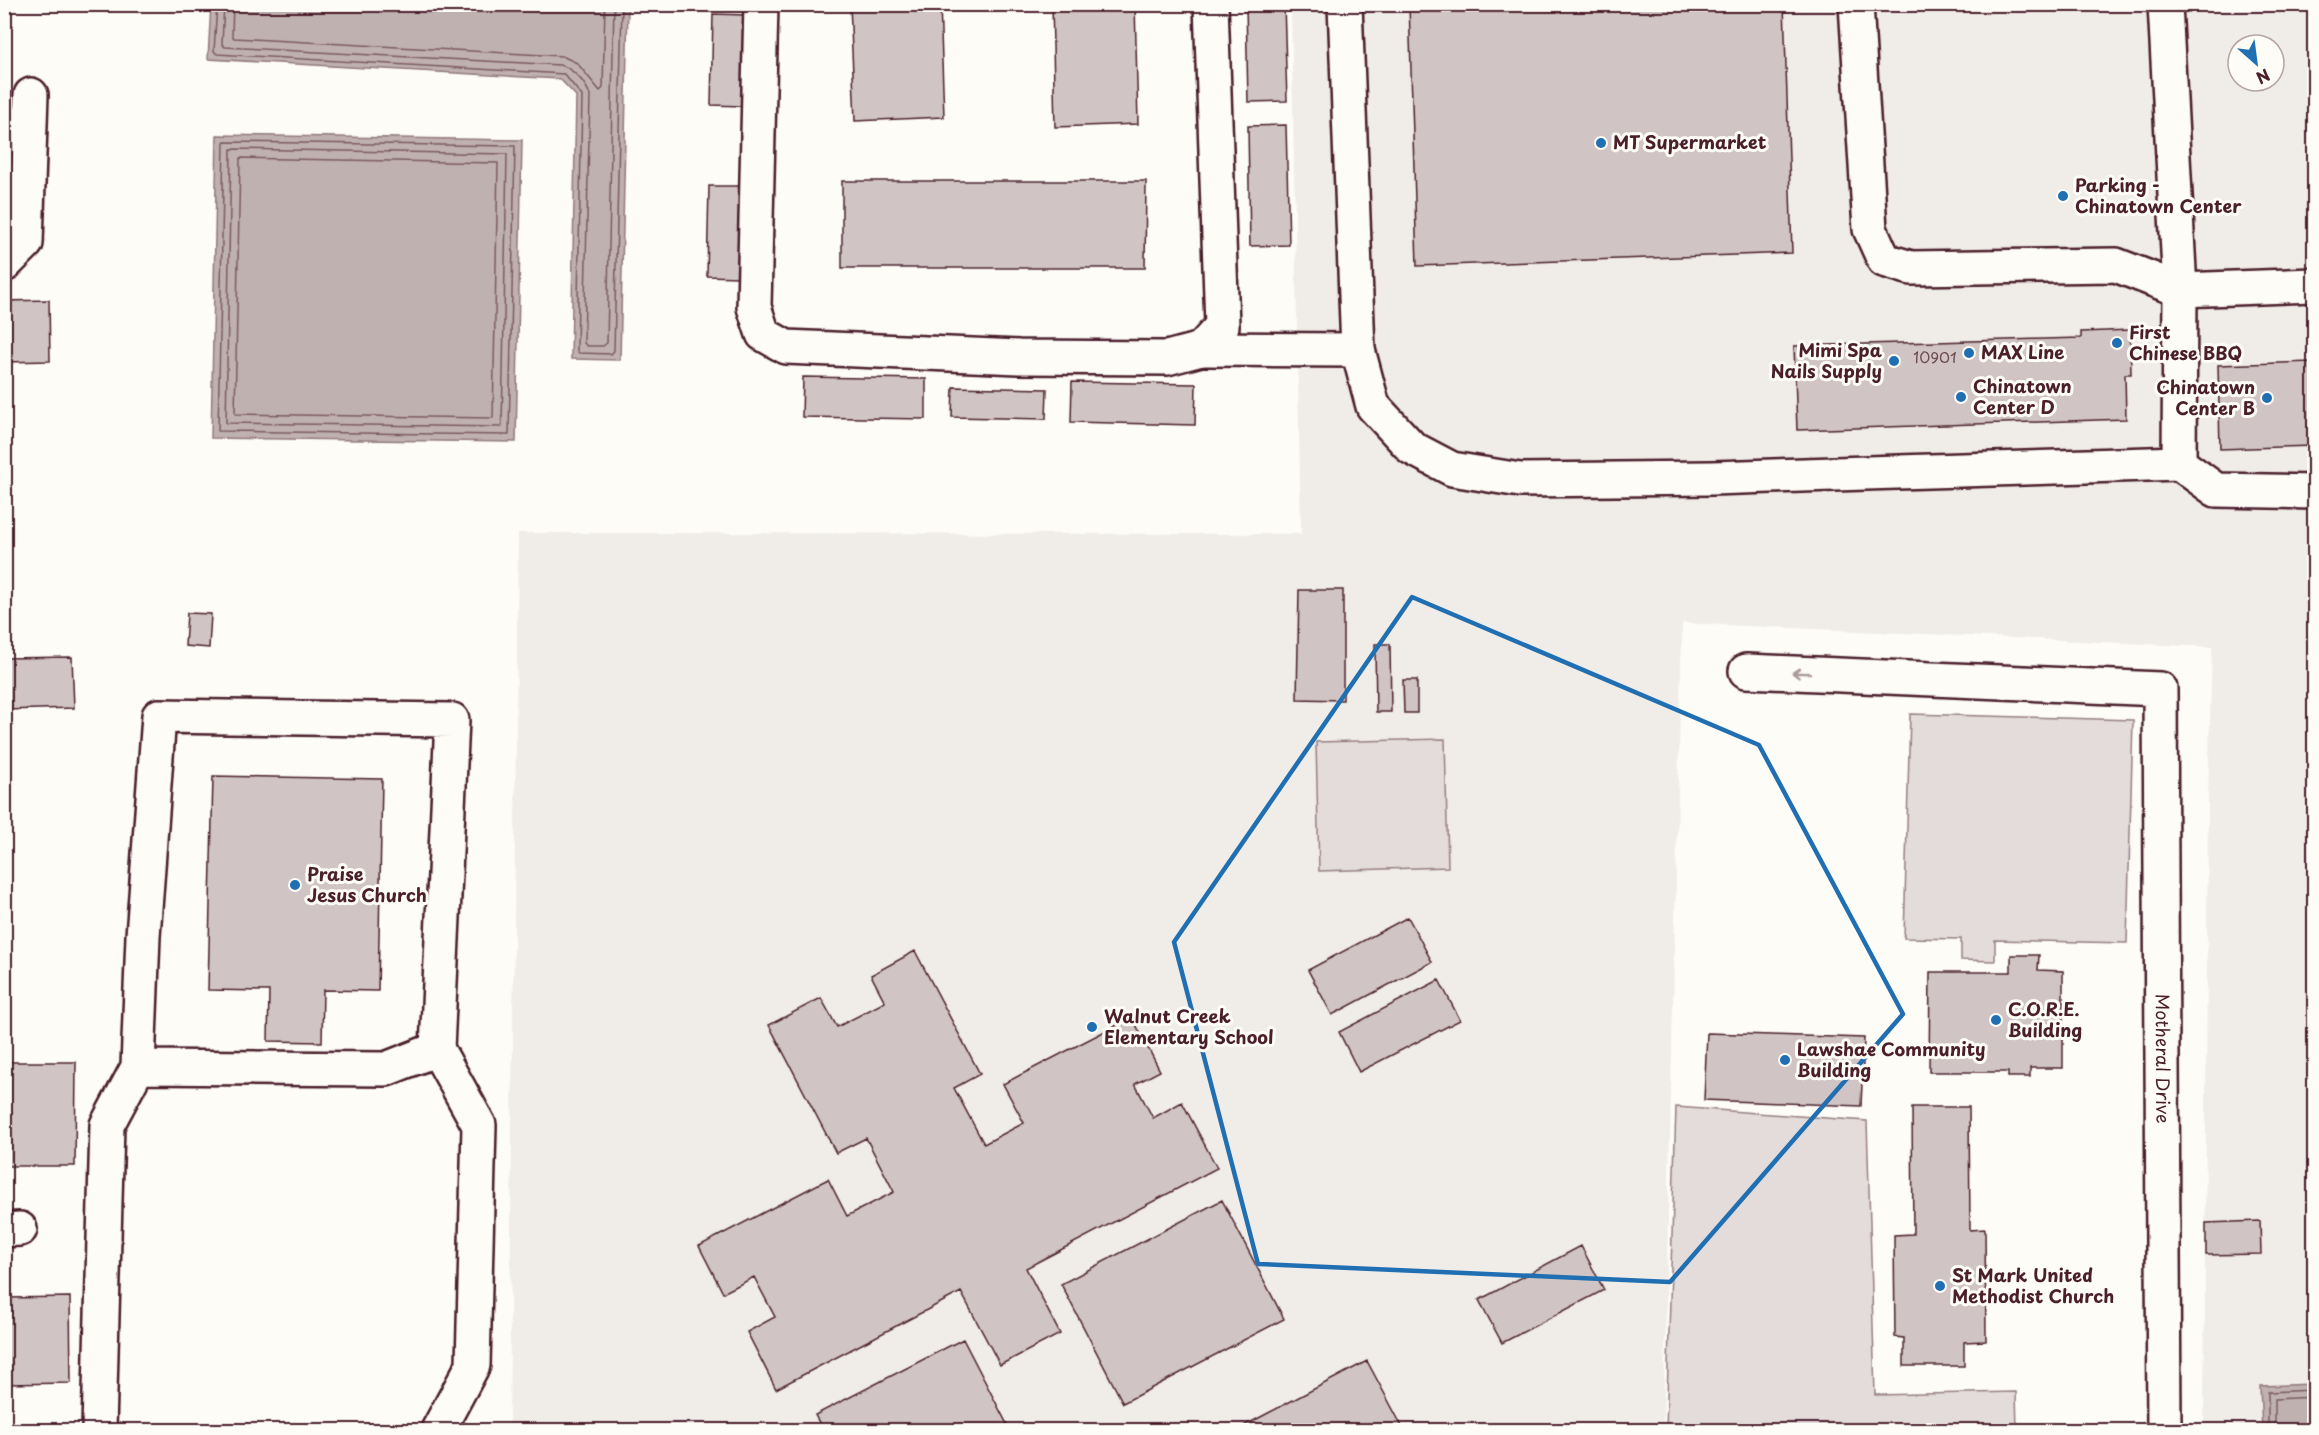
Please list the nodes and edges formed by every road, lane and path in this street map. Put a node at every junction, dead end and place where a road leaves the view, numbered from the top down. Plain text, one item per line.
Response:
1 (761, 4) edge
2 (1211, 4) edge
3 (1346, 4) edge
4 (1856, 4) edge
5 (2165, 4) edge
6 (31, 95) dead end
7 (4, 266) edge
8 (2314, 285) edge
9 (2180, 290) junction
10 (1201, 349) junction
11 (1358, 350) junction
12 (2179, 463) junction
13 (2314, 492) edge
14 (1746, 671) dead end
15 (437, 1048) junction
16 (138, 1067) junction
17 (99, 1431) edge
18 (438, 1431) edge
19 (2164, 1431) edge

1 - 10 street
2 - 10 street
3 - 11 street
4 - 9 street
5 - 9 street
6 - 7 street
8 - 9 street
9 - 12 street
10 - 11 street
11 - 12 street
12 - 13 street
19 -> 14 street, Motheral Drive
15 - 16 street
15 - 16 street
15 - 18 street
16 - 17 street

